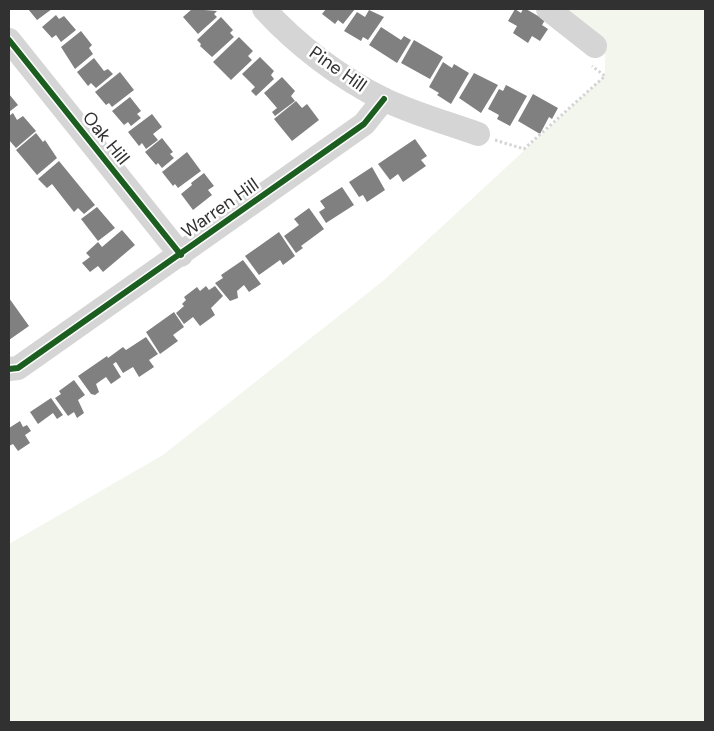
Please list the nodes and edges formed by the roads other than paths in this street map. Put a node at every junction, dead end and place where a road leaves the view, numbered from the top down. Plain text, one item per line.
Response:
1 (264, 9) edge
2 (548, 9) edge
3 (9, 40) edge
4 (594, 46) road end
5 (384, 99) junction
6 (478, 134) road end
7 (181, 255) junction
8 (14, 369) edge

1 - 5 street, Pine Hill
2 - 4 street
3 - 7 street, Oak Hill
5 - 6 street, Pine Hill
5 - 7 street, Warren Hill
7 - 8 street, Warren Hill

